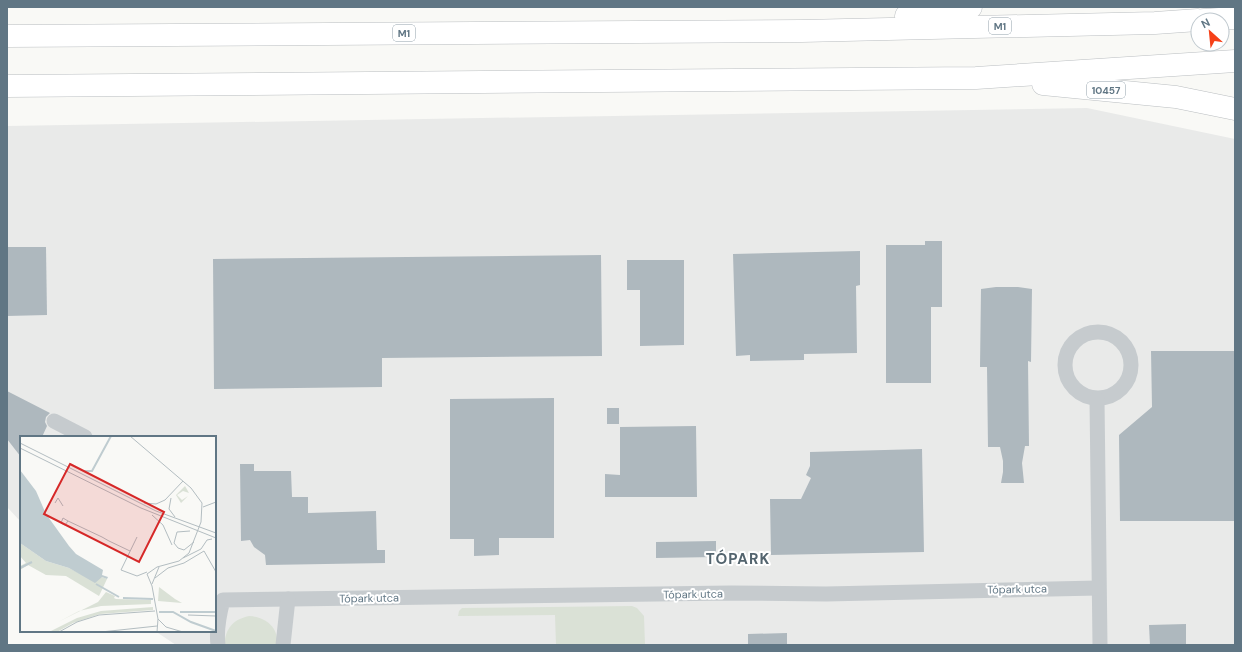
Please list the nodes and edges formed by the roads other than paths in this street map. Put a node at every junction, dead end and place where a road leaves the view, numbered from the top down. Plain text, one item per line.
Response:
1 (971, 7) edge
2 (1190, 21) edge
3 (802, 31) junction
4 (7, 36) edge
5 (1235, 61) edge
6 (976, 78) junction
7 (7, 86) edge
8 (1235, 109) edge
9 (1097, 399) junction
10 (59, 436) edge
11 (83, 436) edge
12 (1098, 588) junction
13 (288, 599) junction
14 (218, 645) edge
15 (283, 645) edge
16 (1100, 645) edge

1 - 3 highway
2 - 3 highway, M1
3 - 4 highway, M1
5 - 6 highway
6 - 7 highway
6 - 8 highway, 10457
9 - 9 street
9 - 12 street
10 - 11 street
12 - 13 street, Tópark utca
12 - 16 street
13 - 14 street, Tópark utca
13 - 15 street

